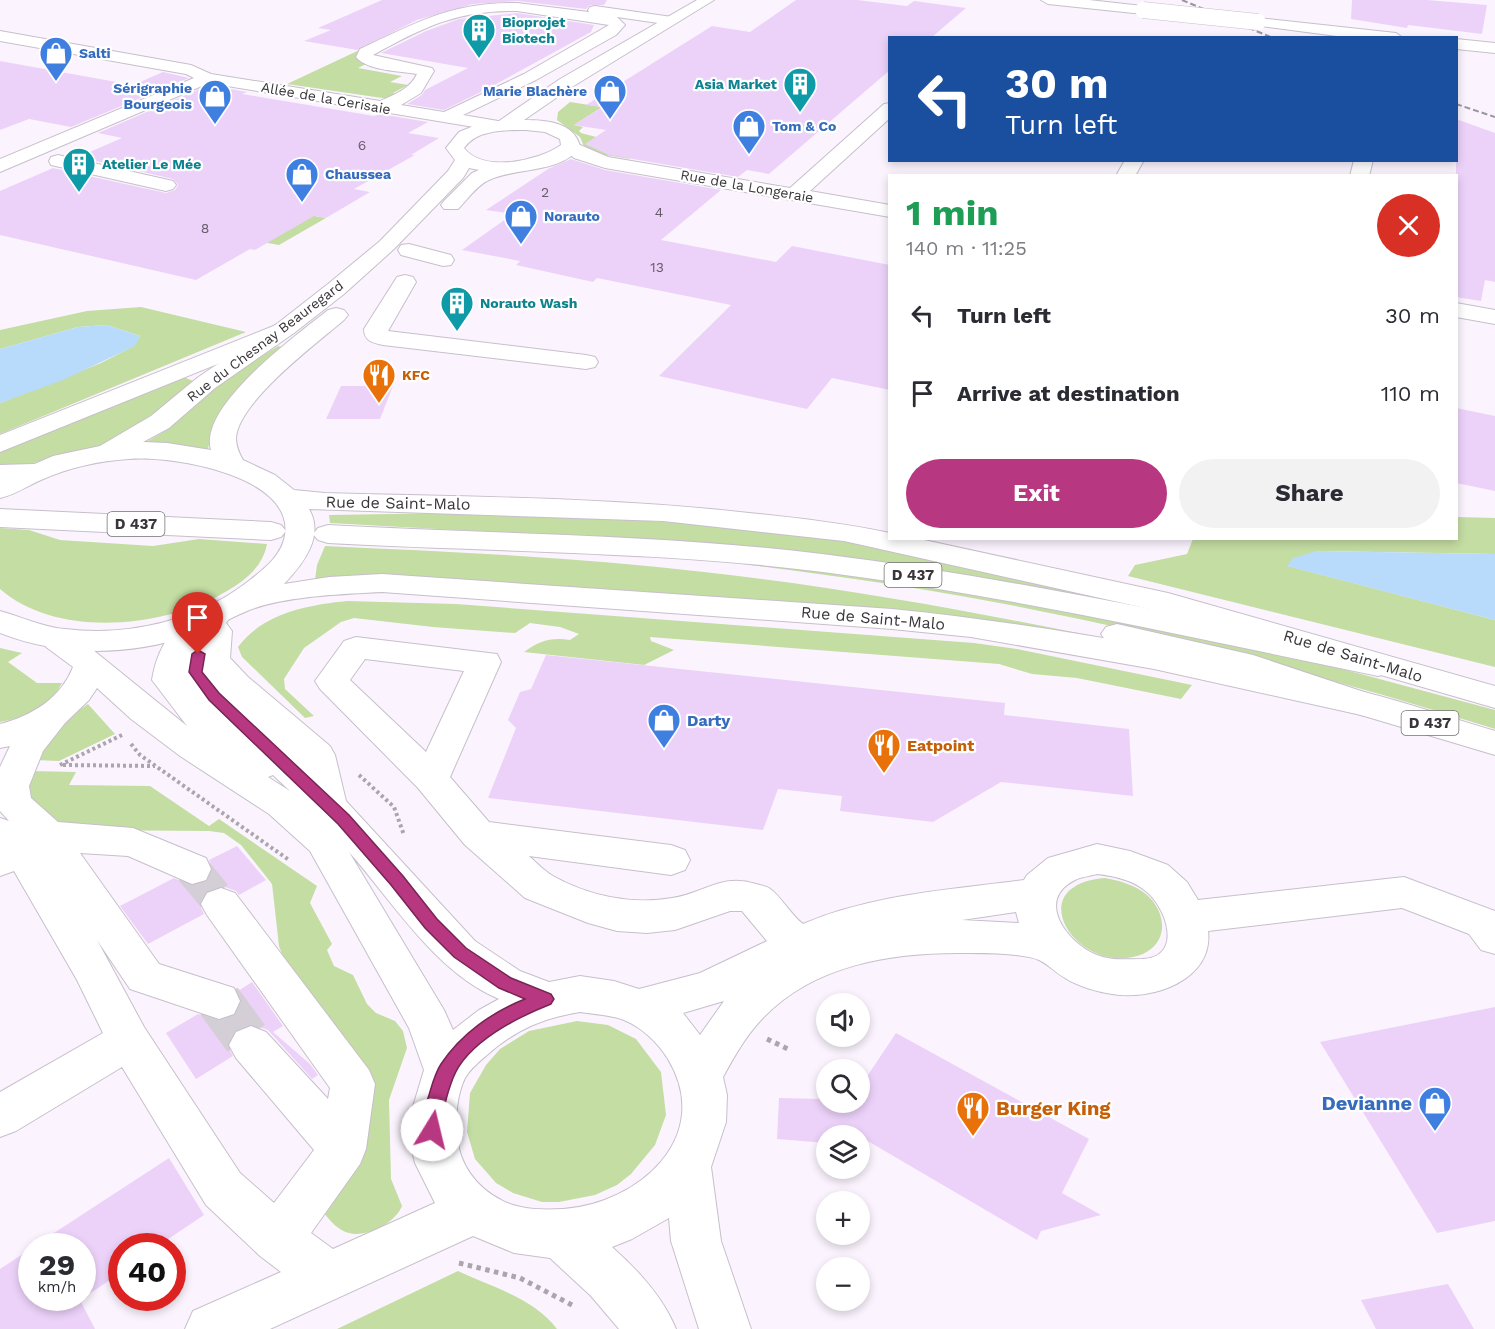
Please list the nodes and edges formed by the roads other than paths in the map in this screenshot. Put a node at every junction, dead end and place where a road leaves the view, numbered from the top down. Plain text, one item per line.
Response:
1 (537, 0) edge
2 (1048, 0) edge
3 (1097, 0) edge
4 (715, 1) edge
5 (1113, 7) junction
6 (672, 21) junction
7 (0, 36) edge
8 (1379, 36) edge
9 (88, 38) dead end
10 (1458, 44) edge
11 (62, 47) junction
12 (1495, 48) edge
13 (207, 78) junction
14 (382, 107) junction
15 (888, 110) edge
16 (445, 118) junction
17 (502, 126) junction
18 (555, 129) junction
19 (465, 136) junction
20 (571, 147) junction
21 (464, 159) junction
22 (58, 161) dead end
23 (605, 162) junction
24 (537, 164) junction
25 (0, 166) edge
26 (505, 167) junction
27 (166, 185) dead end
28 (795, 194) junction
29 (888, 211) edge
30 (410, 250) junction
31 (443, 260) dead end
32 (405, 282) dead end
33 (1458, 310) edge
34 (1495, 317) edge
35 (286, 328) junction
36 (586, 362) dead end
37 (0, 444) edge
38 (102, 453) junction
39 (232, 465) junction
40 (33, 472) junction
41 (0, 473) edge
42 (0, 490) edge
43 (287, 498) junction
44 (0, 518) edge
45 (271, 531) dead end
46 (328, 534) dead end
47 (442, 540) junction
48 (228, 610) junction
49 (0, 621) edge
50 (57, 640) junction
51 (91, 664) junction
52 (1378, 664) junction
53 (1495, 697) edge
54 (1364, 704) junction
55 (1495, 743) edge
56 (9, 747) edge
57 (432, 779) junction
58 (329, 807) junction
59 (478, 835) junction
60 (17, 844) edge
61 (671, 860) dead end
62 (192, 869) tunnel mouth
63 (1037, 894) junction
64 (221, 904) tunnel mouth
65 (1187, 917) junction
66 (1495, 938) edge
67 (799, 944) junction
68 (1050, 945) junction
69 (545, 999) junction
70 (219, 1001) tunnel mouth
71 (641, 1006) junction
72 (129, 1040) junction
73 (251, 1045) tunnel mouth
74 (446, 1070) junction
75 (700, 1076) junction
76 (0, 1116) edge
77 (343, 1149) junction
78 (687, 1166) junction
79 (475, 1212) junction
80 (560, 1235) junction
81 (277, 1239) junction
82 (330, 1276) junction
83 (211, 1329) edge
84 (650, 1329) edge
85 (725, 1329) edge

1 - 6 main road
2 - 5 main road
3 - 5 main road
4 - 6 main road
4 - 18 main road
5 - 8 main road, bridge
6 - 17 main road
7 - 11 main road, Allée de la Cerisaie
9 - 11 main road
10 - 12 main road
11 - 13 main road, Allée de la Cerisaie
13 - 14 main road, Allée de la Cerisaie
13 - 25 main road
14 - 16 main road, Allée de la Cerisaie
14 - 16 main road
15 - 28 main road
16 - 17 main road, Allée de la Cerisaie
16 - 19 main road
17 - 18 main road
17 - 19 main road
18 - 20 main road
19 - 21 main road
20 - 23 main road, Rue de la Longeraie
20 - 24 main road
21 - 26 main road
21 - 35 main road, Rue du Chesnay Beauregard
22 - 27 main road
23 - 24 main road, Rue de la Longeraie
23 - 28 main road, Rue de la Longeraie
24 - 26 main road, Rue de la Longeraie
26 - 30 main road, Rue du Chesnay Beauregard
28 - 29 main road, Rue de la Longeraie
30 - 31 main road
30 - 39 main road, Rue du Chesnay Beauregard
32 - 36 main road
33 - 34 main road
35 - 37 main road
35 - 38 main road, Rue du Chesnay Beauregard
38 - 39 main road
38 - 40 main road
39 - 43 main road
40 - 41 main road
40 - 42 main road
43 - 48 main road
43 - 52 main road, Rue de Saint-Malo
44 - 45 main road, D 437
46 - 47 main road, D 437
47 - 52 main road, D 437
47 - 54 main road, D 437
48 - 50 main road
48 - 54 main road, Rue de Saint-Malo
48 - 58 main road
48 - 58 main road
49 - 50 main road
50 - 51 main road
51 - 56 main road
51 - 74 main road
52 - 53 main road, Rue de Saint-Malo / D 437
54 - 55 main road, Rue de Saint-Malo / D 437
56 - 60 main road
57 - 57 main road
57 - 59 main road
58 - 69 main road
59 - 61 main road
59 - 67 main road
60 - 62 main road
60 - 70 main road
60 - 72 main road
63 - 65 main road
63 - 67 main road
63 - 68 main road
64 - 77 main road
65 - 66 main road
65 - 68 main road
67 - 71 main road
68 - 75 main road
69 - 71 main road
69 - 74 main road
71 - 75 main road
72 - 76 main road
72 - 81 main road
73 - 77 main road
74 - 79 main road
75 - 78 main road
77 - 81 main road
78 - 80 main road
78 - 85 main road
79 - 80 main road
79 - 82 main road
80 - 84 main road
81 - 82 main road
82 - 83 main road

